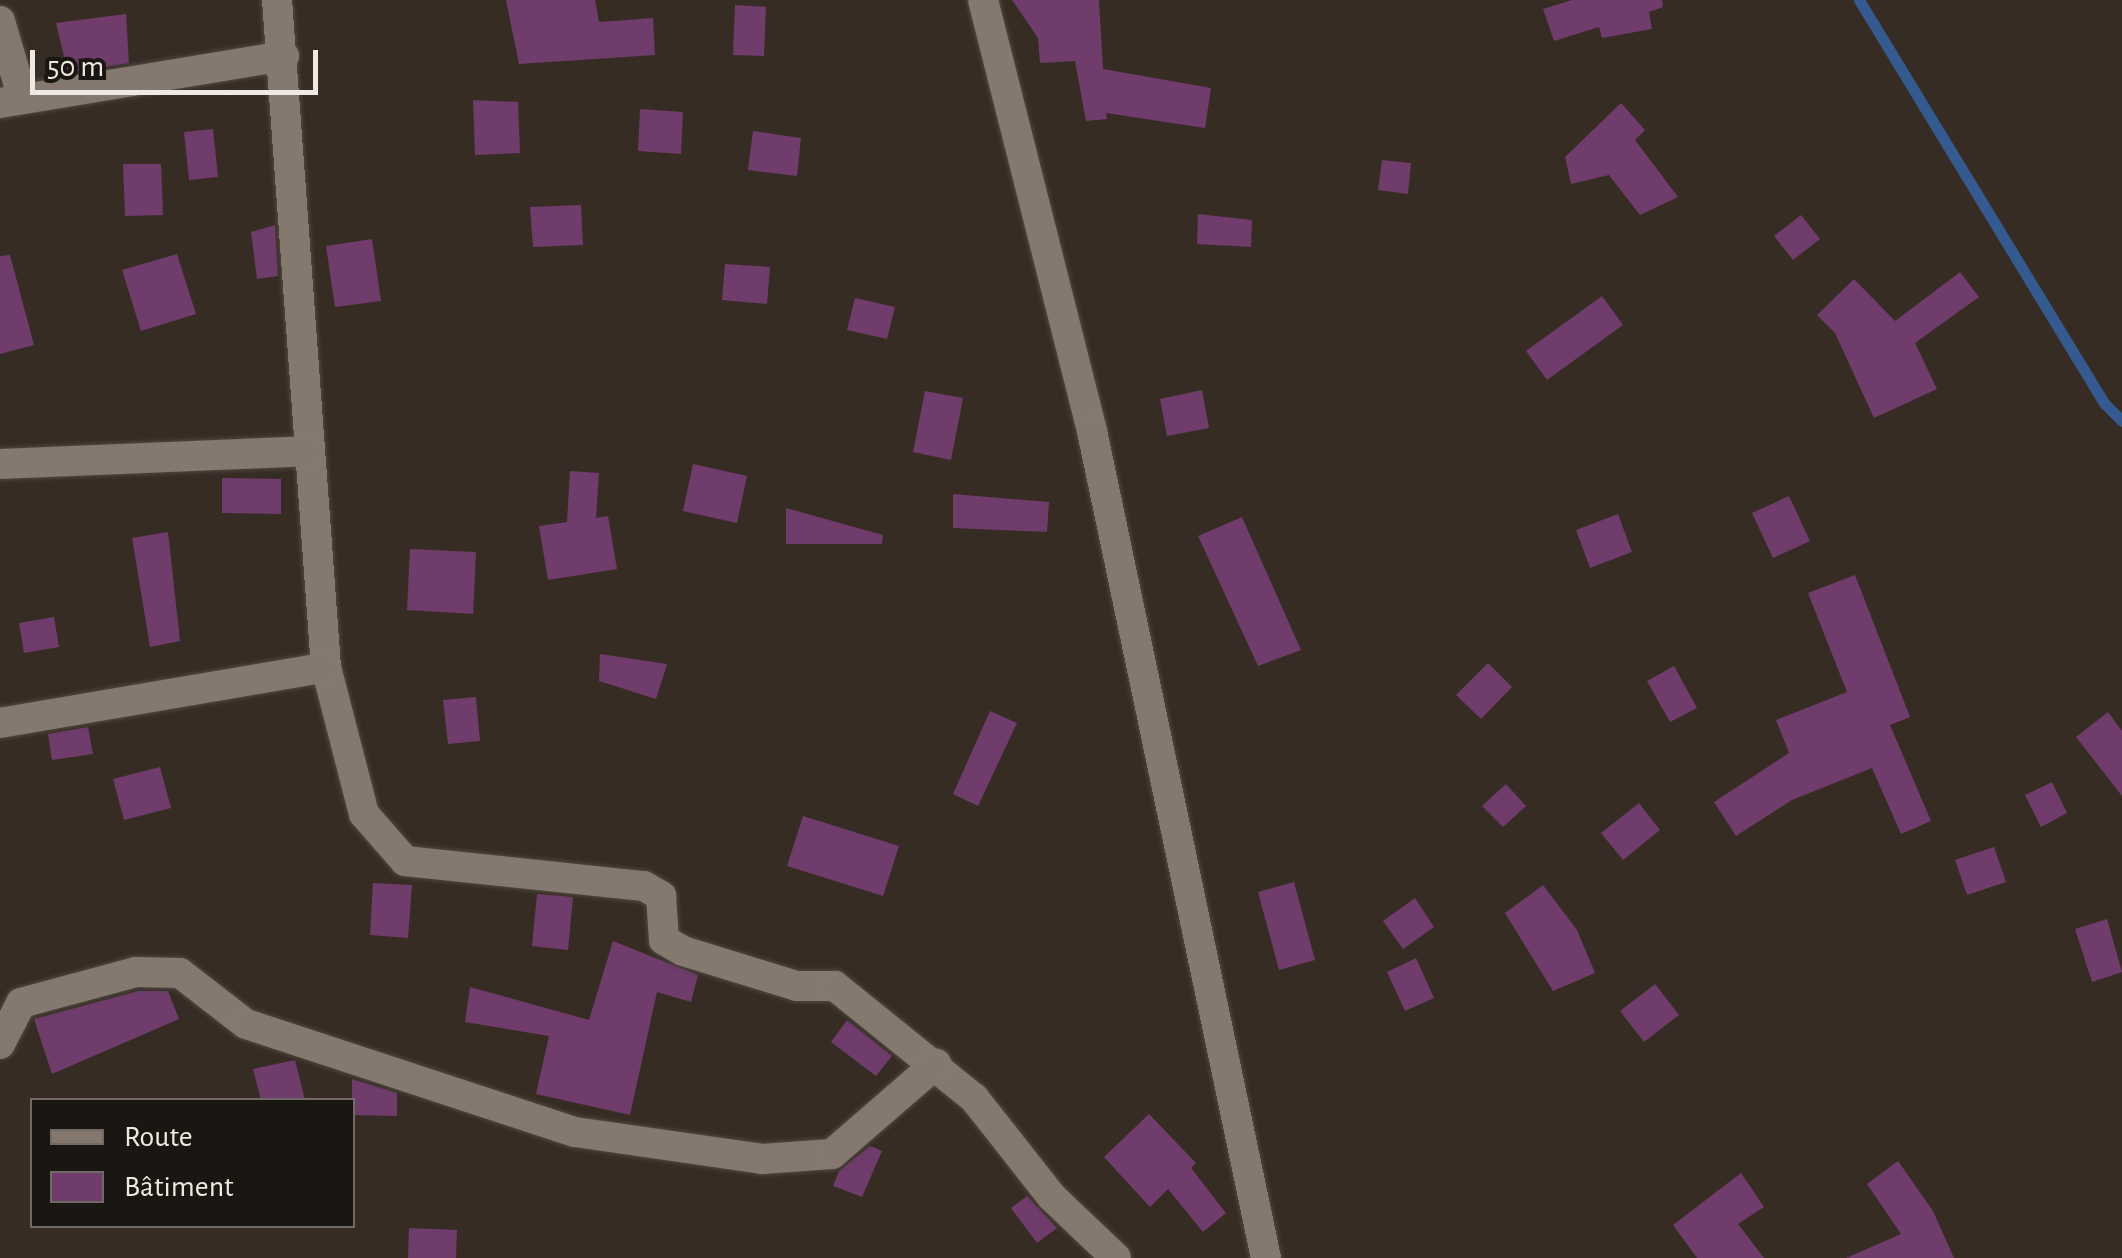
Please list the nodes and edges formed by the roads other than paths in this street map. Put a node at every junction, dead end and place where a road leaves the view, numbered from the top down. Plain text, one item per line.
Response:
1 (277, 0) edge
2 (983, 0) edge
3 (0, 21) edge
4 (284, 56) junction
5 (12, 101) edge
6 (310, 451) junction
7 (0, 464) edge
8 (326, 667) junction
9 (0, 723) edge
10 (0, 1044) edge
11 (936, 1064) junction
12 (1116, 1258) edge
13 (1266, 1258) edge

1 - 4 street
2 - 13 street
3 - 5 street
4 - 5 street
4 - 6 street
6 - 7 street
6 - 8 street
8 - 9 street
8 - 11 street
10 - 11 street
11 - 12 street

